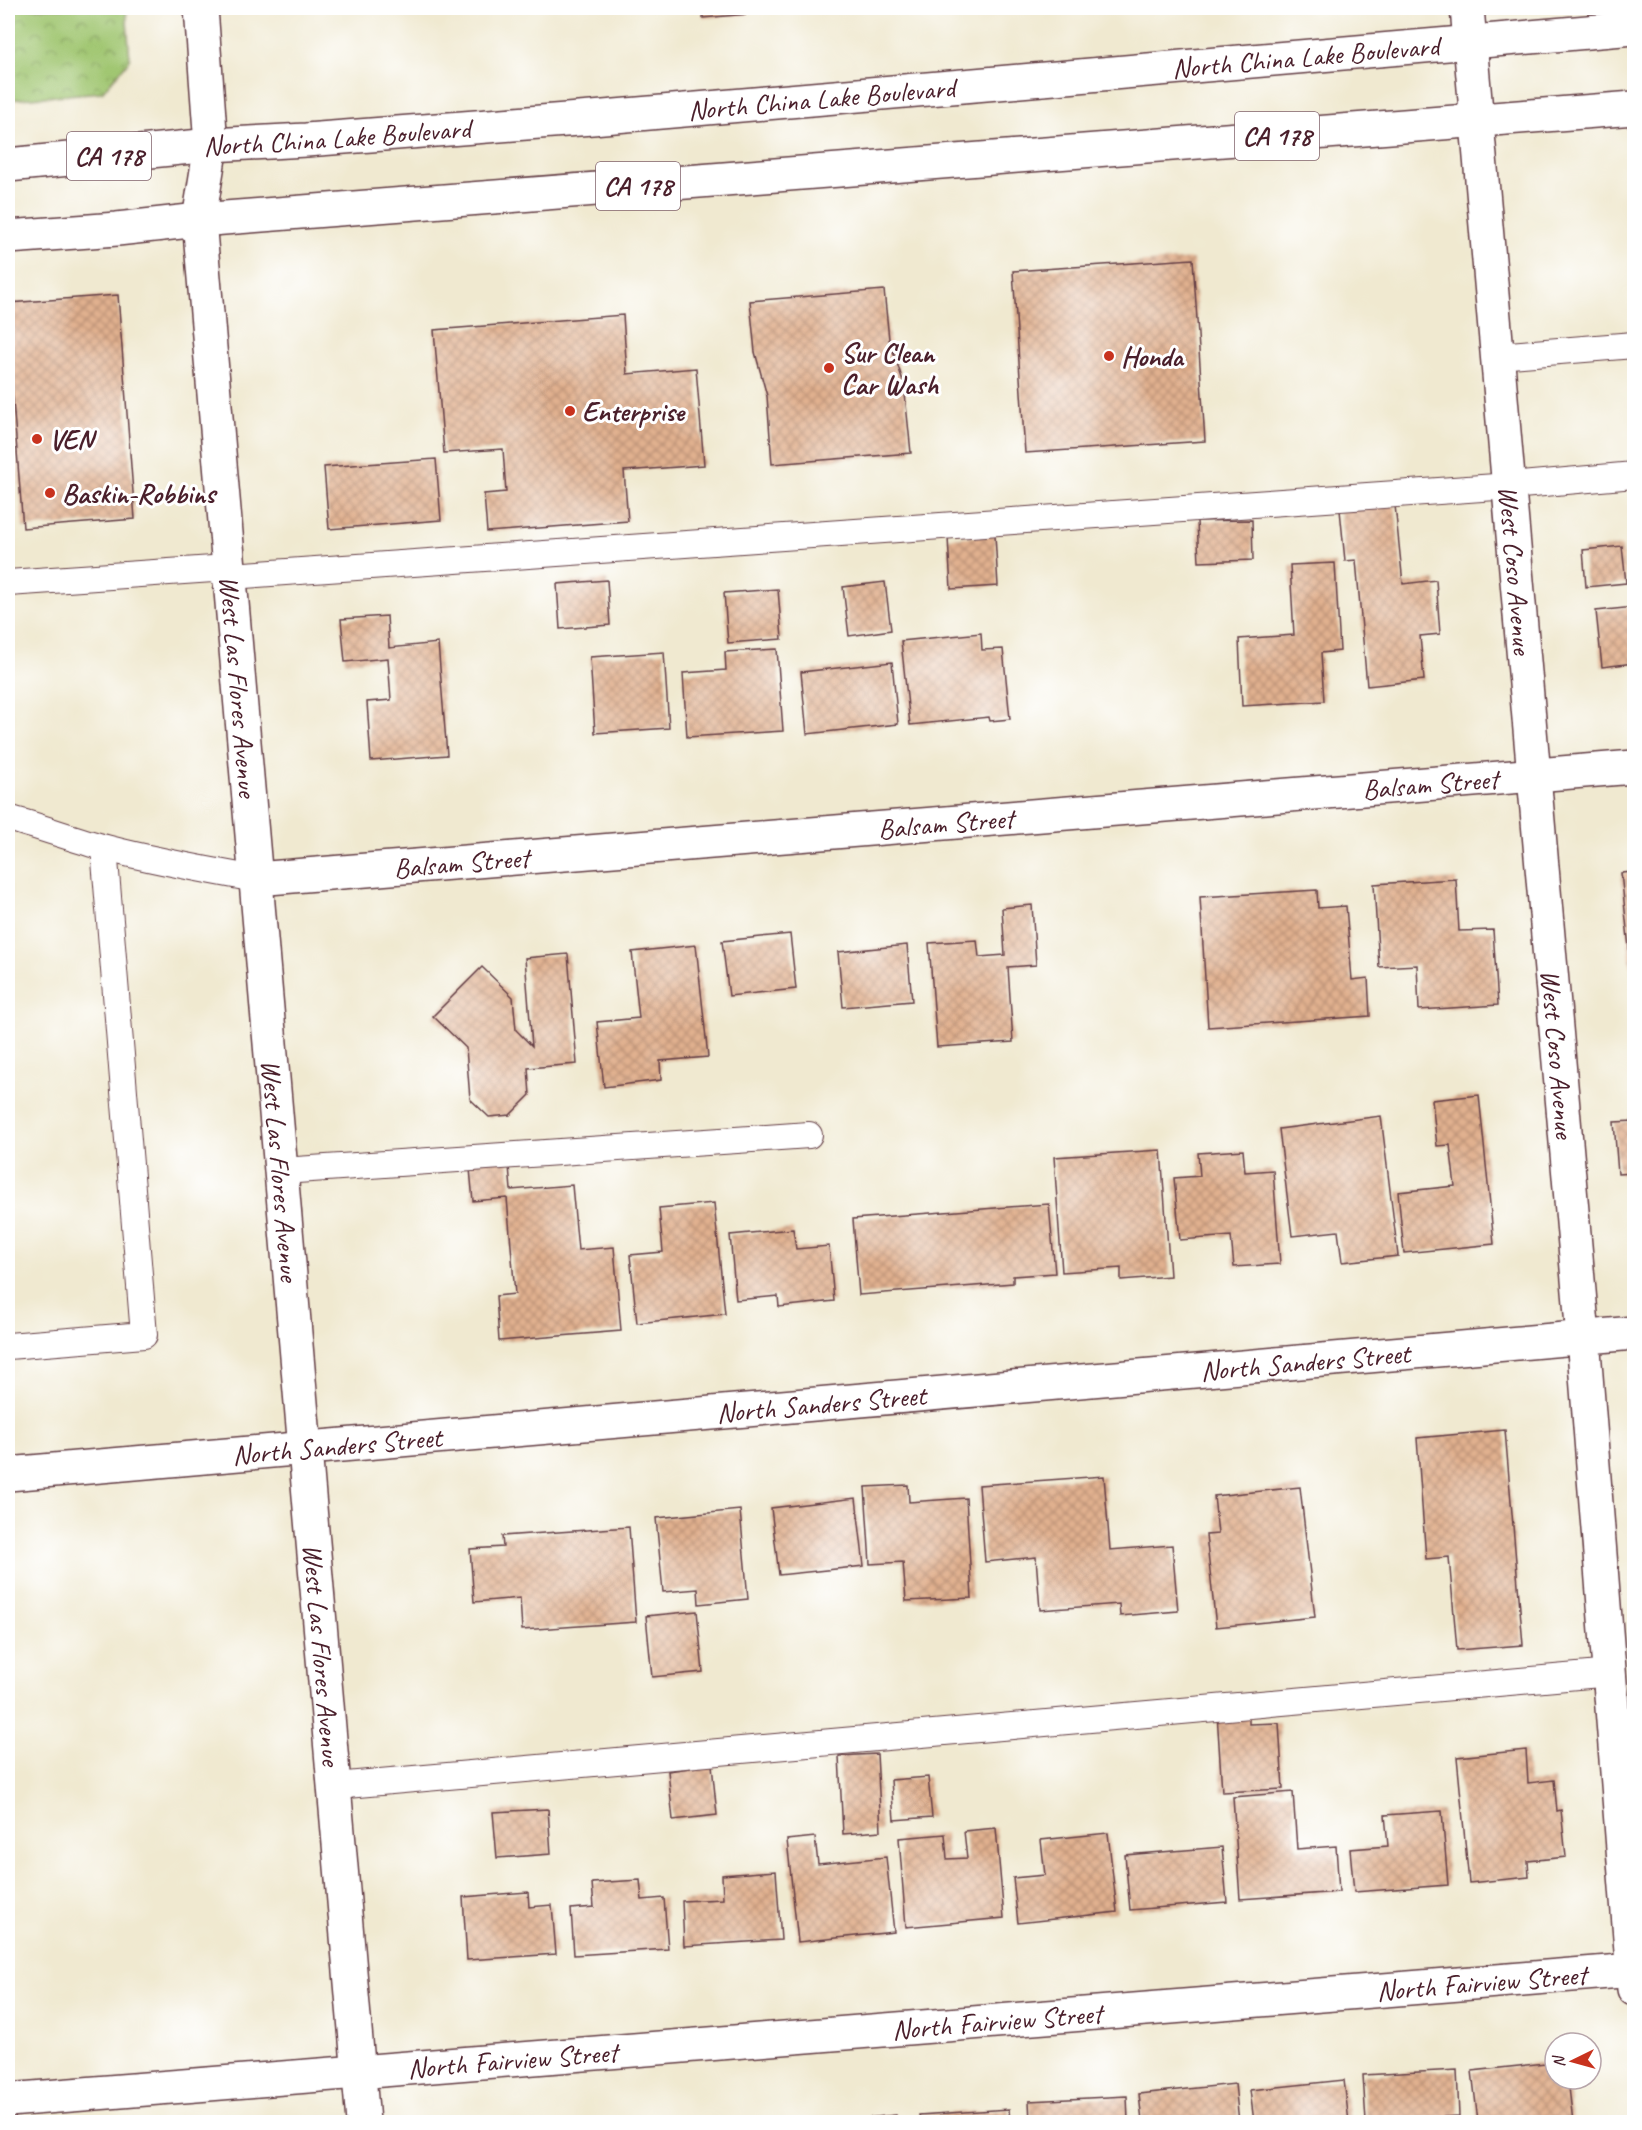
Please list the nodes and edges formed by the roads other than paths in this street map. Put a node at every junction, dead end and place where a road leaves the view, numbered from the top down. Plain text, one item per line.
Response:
1 (201, 8) edge
2 (1467, 8) edge
3 (1635, 28) edge
4 (1469, 43) junction
5 (1635, 108) edge
6 (1477, 120) junction
7 (210, 145) junction
8 (8, 165) edge
9 (199, 220) junction
10 (8, 237) edge
11 (1635, 345) edge
12 (1497, 356) junction
13 (1635, 475) edge
14 (1510, 486) junction
15 (230, 576) junction
16 (8, 583) edge
17 (1635, 767) edge
18 (1534, 775) junction
19 (8, 818) edge
20 (105, 848) junction
21 (256, 879) junction
22 (809, 1135) dead end
23 (282, 1171) junction
24 (1635, 1333) edge
25 (1583, 1337) junction
26 (8, 1347) edge
27 (304, 1449) junction
28 (8, 1474) edge
29 (1611, 1673) junction
30 (335, 1786) junction
31 (1634, 1976) edge
32 (359, 2071) junction
33 (8, 2100) edge
34 (363, 2122) edge

1 - 7 street, West Las Flores Avenue
2 - 4 street, West Coso Avenue
3 - 4 street, North China Lake Boulevard / CA 178
4 - 6 street, West Coso Avenue
4 - 7 street, North China Lake Boulevard / CA 178
5 - 6 street, CA 178
6 - 9 street, CA 178
6 - 12 street, West Coso Avenue
7 - 8 street, North China Lake Boulevard / CA 178
7 - 9 street, West Las Flores Avenue
9 - 10 street, CA 178
9 - 15 street, West Las Flores Avenue
11 - 12 lane
12 - 14 street, West Coso Avenue
13 - 14 lane
14 - 15 lane
14 - 18 street, West Coso Avenue
15 - 16 lane
15 - 21 street, West Las Flores Avenue
17 - 18 street, Balsam Street
18 - 21 street, Balsam Street
18 - 25 street, West Coso Avenue
19 - 20 lane
20 - 21 lane
20 - 26 lane
21 - 23 street, West Las Flores Avenue
22 - 23 lane
23 - 27 street, West Las Flores Avenue
24 - 25 street, North Sanders Street
25 - 27 street, North Sanders Street
25 - 29 street, West Coso Avenue
27 - 28 street, North Sanders Street
27 - 30 street, West Las Flores Avenue
29 - 30 lane
29 - 31 street, West Coso Avenue
30 - 32 street, West Las Flores Avenue
31 - 32 street, North Fairview Street
32 - 33 street, North Fairview Street
32 - 34 street, West Las Flores Avenue

